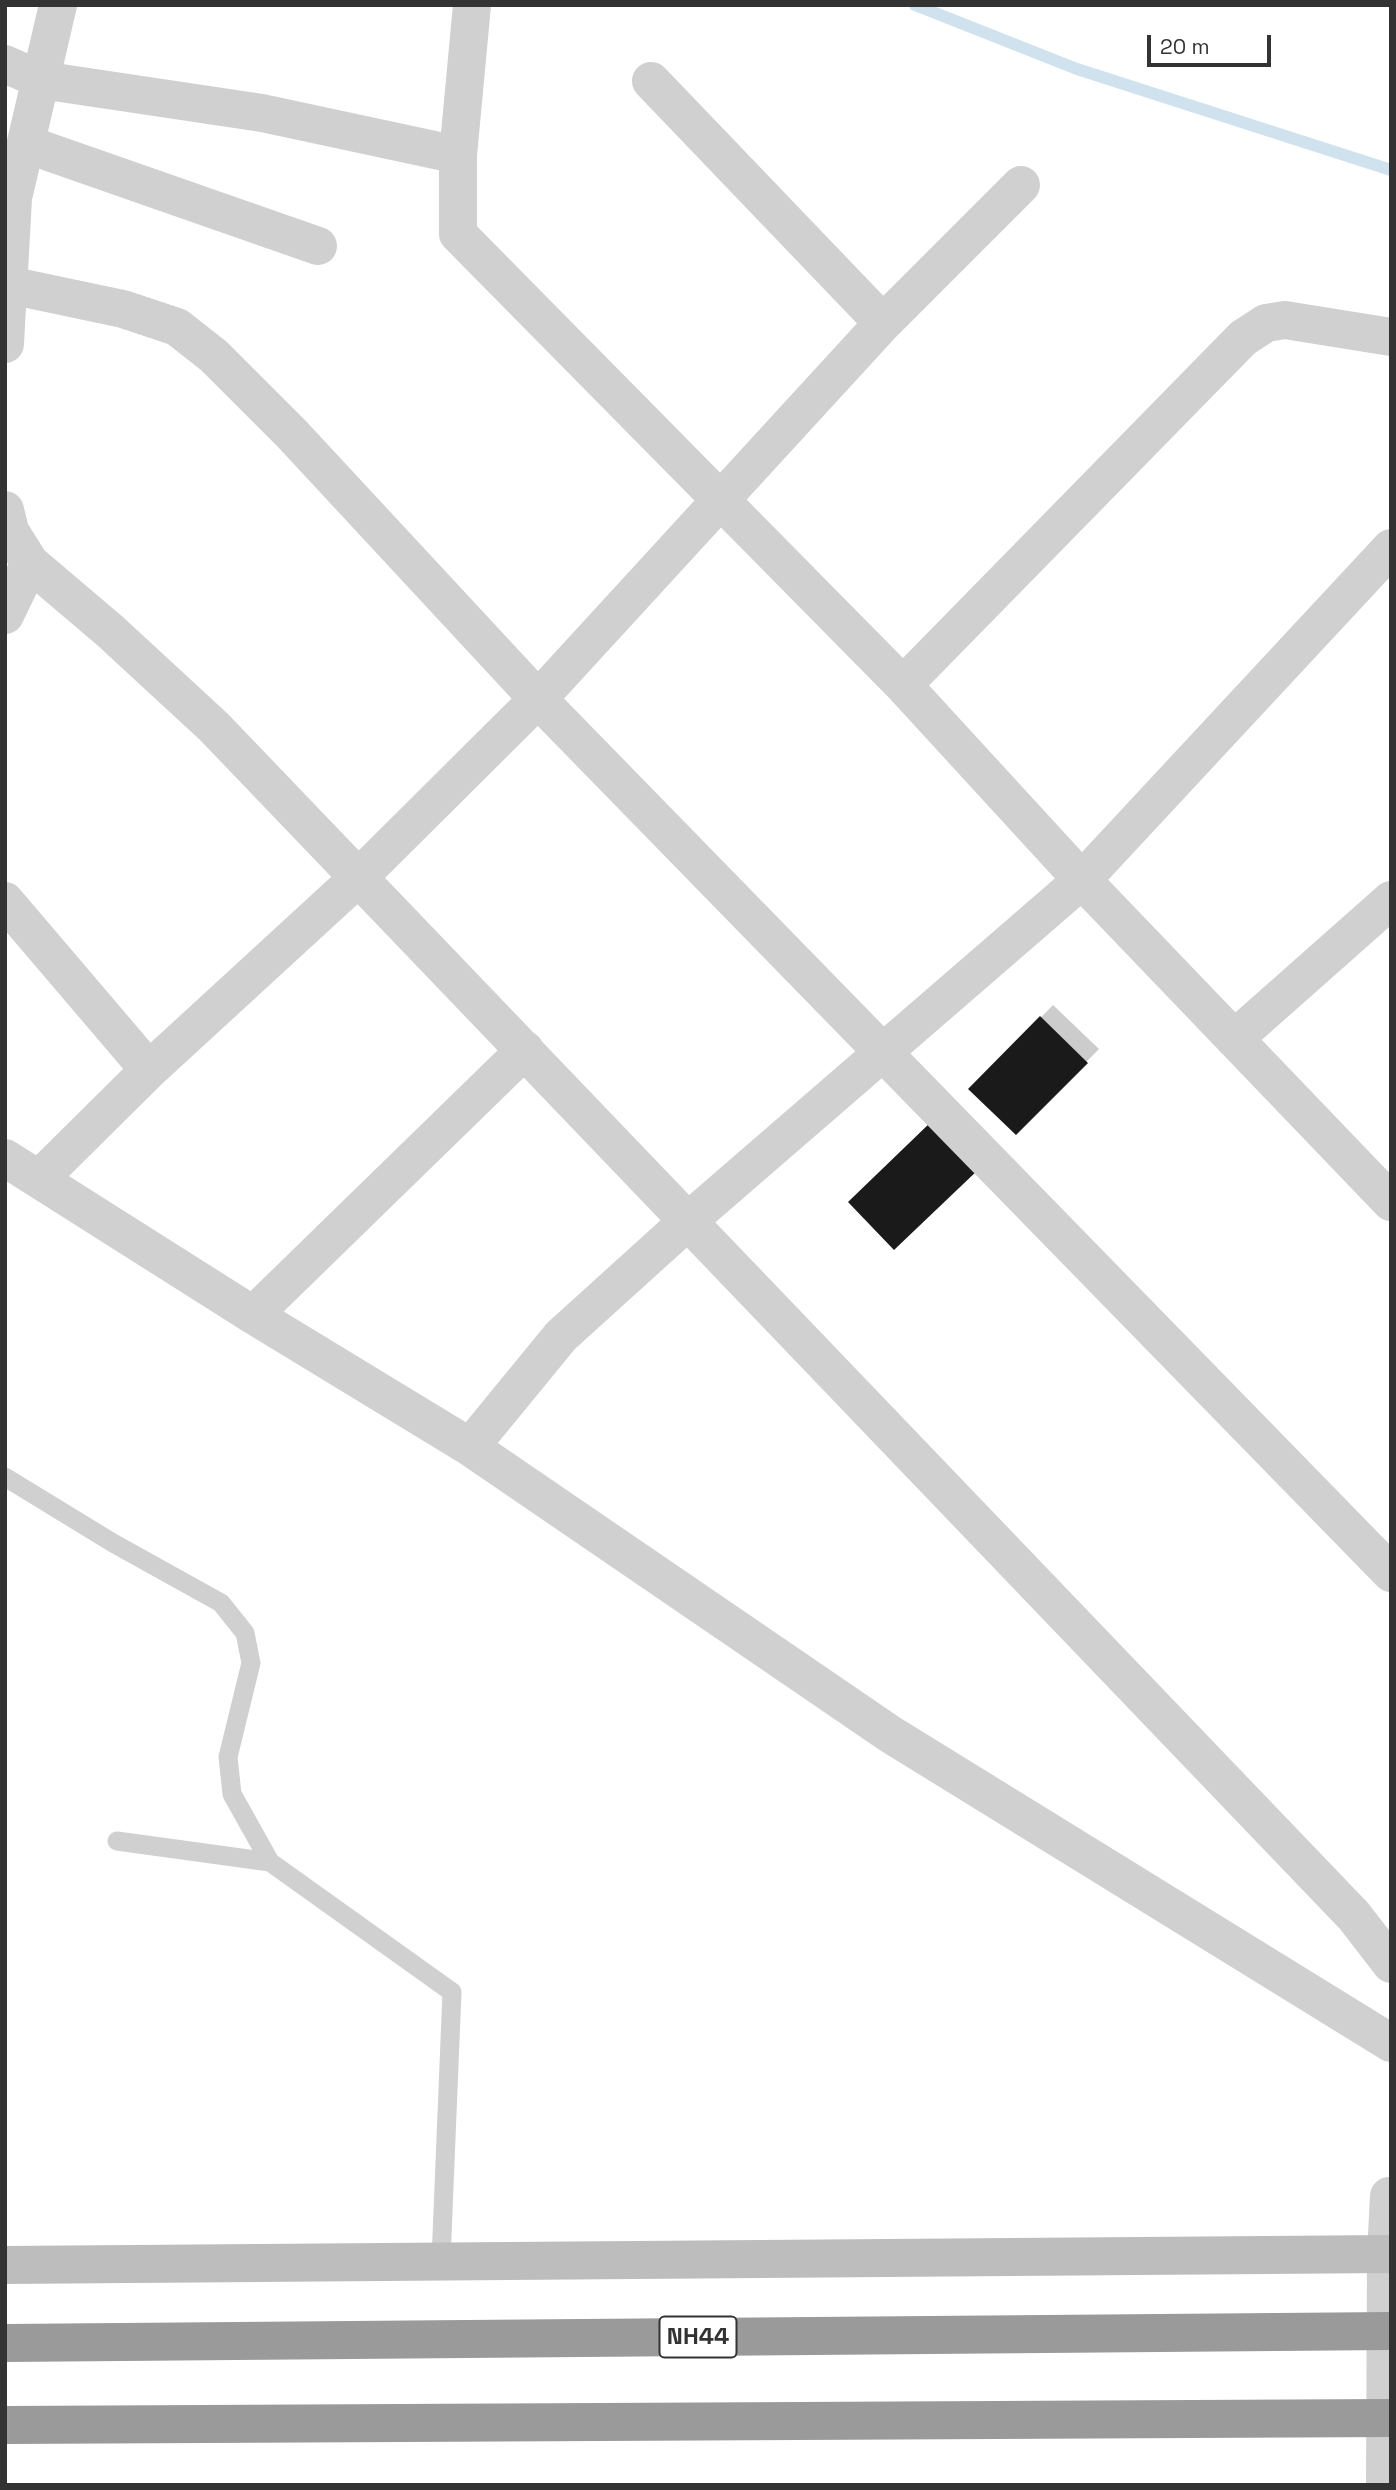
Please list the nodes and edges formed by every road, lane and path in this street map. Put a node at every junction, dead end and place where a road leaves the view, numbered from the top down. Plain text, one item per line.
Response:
1 (58, 5) edge
2 (470, 6) edge
3 (5, 64) edge
4 (41, 80) junction
5 (651, 81) dead end
6 (26, 144) junction
7 (458, 155) junction
8 (1021, 185) dead end
9 (9, 197) edge
10 (318, 246) dead end
11 (9, 285) junction
12 (883, 323) junction
13 (6, 331) edge
14 (1391, 337) edge
15 (722, 501) junction
16 (5, 510) edge
17 (1391, 548) edge
18 (30, 563) junction
19 (5, 615) edge
20 (903, 685) junction
21 (538, 699) junction
22 (358, 878) junction
23 (1082, 880) junction
24 (1391, 900) edge
25 (5, 901) edge
26 (1234, 1039) junction
27 (525, 1050) junction
28 (883, 1054) junction
29 (149, 1070) junction
30 (5, 1157) edge
31 (40, 1178) junction
32 (1391, 1202) edge
33 (688, 1221) junction
34 (253, 1315) junction
35 (470, 1447) junction
36 (5, 1477) edge
37 (1391, 1573) edge
38 (117, 1841) dead end
39 (270, 1862) junction
40 (1391, 1964) edge
41 (1391, 2042) edge
42 (1391, 2196) edge
43 (1389, 2254) edge
44 (441, 2260) junction
45 (5, 2264) edge
46 (1391, 2330) edge
47 (5, 2343) edge
48 (1391, 2418) edge
49 (5, 2425) edge
50 (1385, 2485) edge

1 - 4 street
2 - 7 street
3 - 4 street
4 - 6 street
4 - 7 street
5 - 12 street
6 - 9 street
6 - 10 street
7 - 15 street
8 - 12 street
9 - 11 street
11 - 13 street
11 - 21 street
12 - 15 street
14 - 20 street
15 - 20 street
15 - 21 street
16 - 18 street
17 - 23 street
18 - 19 street
18 - 22 street
20 - 23 street
21 - 22 street
21 - 28 street
22 - 27 street
22 - 29 street
23 - 26 street
23 - 28 street
24 - 26 street
25 - 29 street
26 - 32 street
27 - 33 street
27 - 34 street
28 - 33 street
28 - 37 street
29 - 31 street
30 - 31 street
31 - 34 street
33 - 35 street
33 - 40 street
34 - 35 street
35 - 41 street
36 - 39 lane
38 - 39 lane
39 - 44 lane
42 - 43 street
43 - 44 street
43 - 50 street
44 - 45 street
46 - 47 highway, NH44
48 - 49 highway

